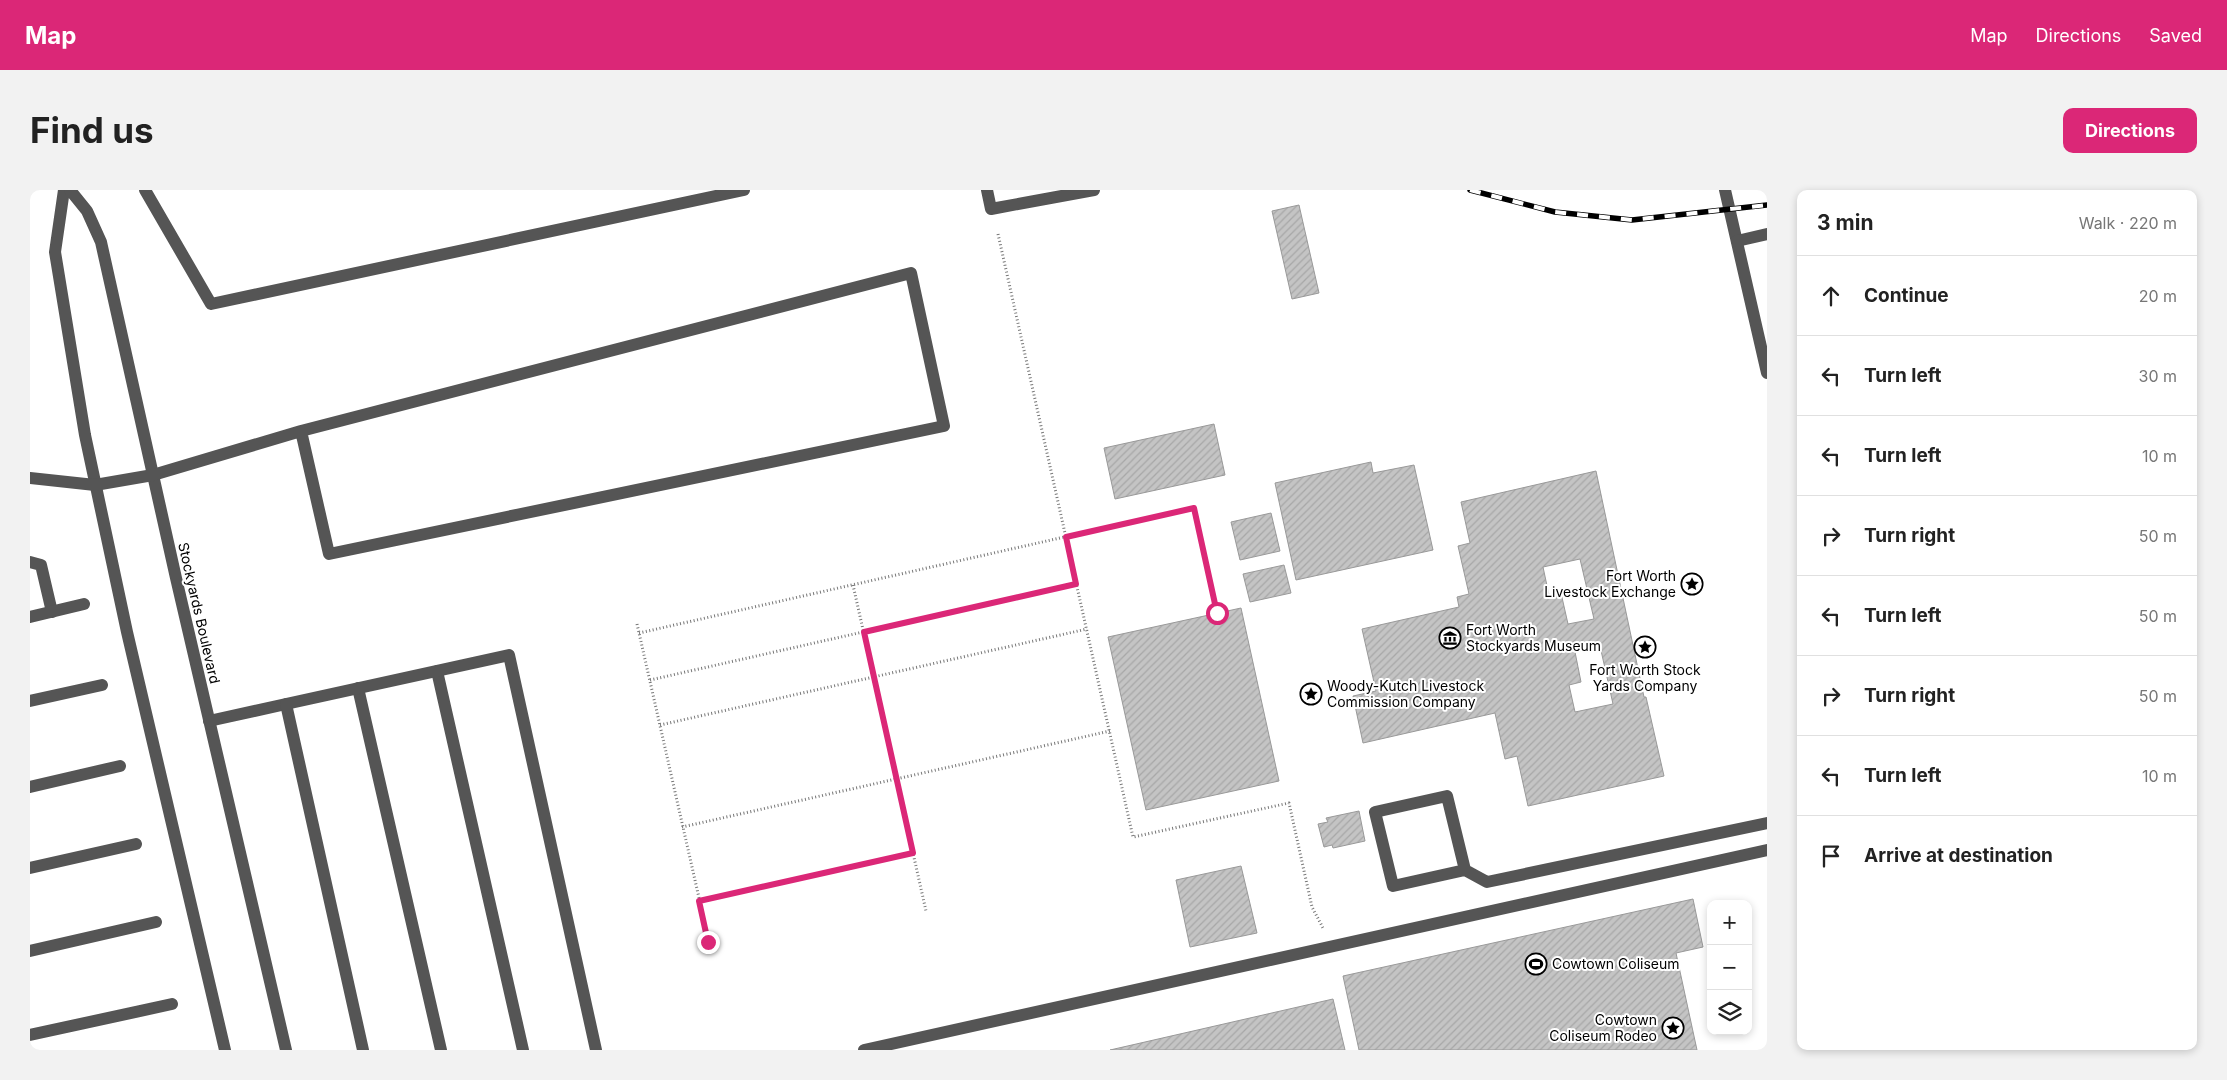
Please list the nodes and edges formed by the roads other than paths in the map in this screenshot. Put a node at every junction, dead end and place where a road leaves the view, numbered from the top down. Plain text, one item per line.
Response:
1 (64, 190) edge
2 (70, 190) edge
3 (145, 190) edge
4 (744, 190) edge
5 (987, 190) edge
6 (1094, 190) edge
7 (1725, 190) edge
8 (1767, 234) edge
9 (1737, 241) junction
10 (1767, 373) edge
11 (300, 431) junction
12 (153, 475) junction
13 (30, 478) edge
14 (95, 485) junction
15 (30, 562) edge
16 (84, 604) dead end
17 (52, 612) junction
18 (30, 617) edge
19 (437, 671) junction
20 (102, 685) dead end
21 (358, 688) junction
22 (30, 701) edge
23 (286, 704) junction
24 (209, 721) junction
25 (120, 766) dead end
26 (30, 787) edge
27 (1767, 824) edge
28 (136, 844) dead end
29 (1767, 850) edge
30 (30, 868) edge
31 (1466, 870) junction
32 (156, 922) dead end
33 (30, 951) edge
34 (172, 1004) dead end
35 (30, 1036) edge
36 (225, 1050) edge
37 (286, 1050) edge
38 (363, 1050) edge
39 (441, 1050) edge
40 (523, 1050) edge
41 (596, 1050) edge
42 (864, 1050) edge

1 - 14 street
2 - 12 street, Stockyards Boulevard
3 - 4 street
5 - 6 street
7 - 9 street
8 - 9 street
9 - 10 street
11 - 11 street
11 - 12 street
12 - 14 street
12 - 24 street, Stockyards Boulevard
13 - 14 street
14 - 36 street
15 - 17 street
16 - 17 street
17 - 18 street
19 - 21 street
19 - 40 street
19 - 41 street
20 - 22 street
21 - 23 street
21 - 39 street
23 - 24 street
23 - 38 street
24 - 37 street, Stockyards Boulevard
25 - 26 street
27 - 31 street
28 - 30 street
29 - 42 street
31 - 31 street
32 - 33 street
34 - 35 street

